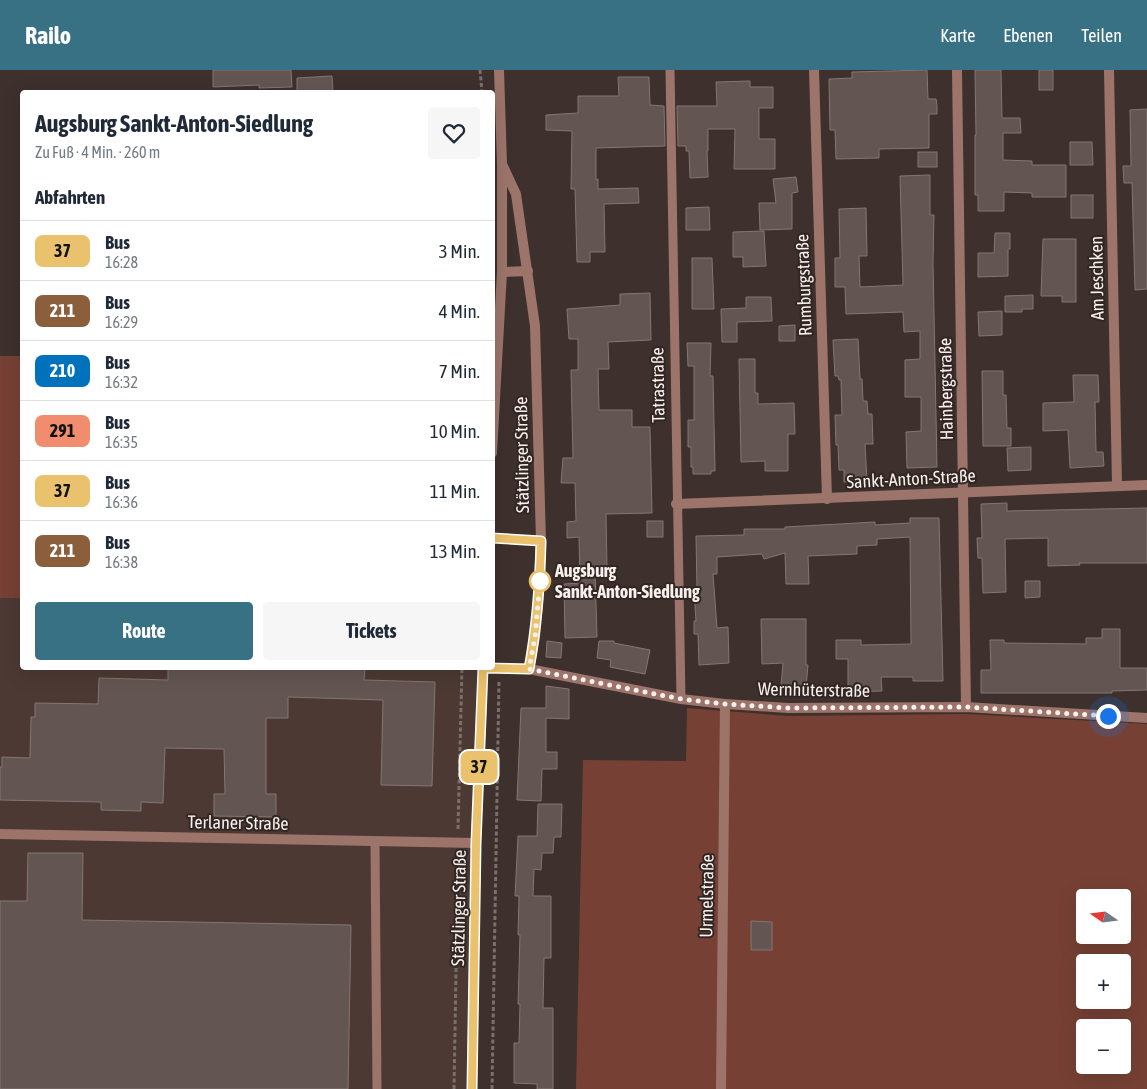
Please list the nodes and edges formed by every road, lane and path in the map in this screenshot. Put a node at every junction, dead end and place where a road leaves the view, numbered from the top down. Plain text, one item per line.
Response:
1 (480, 70) edge
2 (499, 70) edge
3 (670, 70) edge
4 (814, 70) edge
5 (957, 70) edge
6 (1109, 70) edge
7 (482, 90) edge
8 (502, 164) junction
9 (528, 271) junction
10 (502, 272) junction
11 (495, 399) edge
12 (1147, 484) edge
13 (1117, 485) junction
14 (964, 492) junction
15 (827, 499) junction
16 (676, 504) junction
17 (495, 538) edge
18 (541, 541) junction
19 (495, 669) edge
20 (499, 669) junction
21 (529, 669) junction
22 (462, 670) edge
23 (483, 670) edge
24 (681, 699) junction
25 (725, 704) junction
26 (966, 707) junction
27 (1147, 718) edge
28 (0, 834) edge
29 (374, 842) junction
30 (458, 843) junction
31 (476, 843) junction
32 (377, 1089) edge
33 (454, 1089) edge
34 (472, 1089) edge
35 (492, 1089) edge
36 (720, 1089) edge

1 - 7 path
2 - 8 street, Stätzlinger Straße
3 - 16 lane, Tatrastraße
4 - 15 street, Rumburgstraße
5 - 14 street, Hainbergstraße
6 - 13 street, Am Jeschken
8 - 9 street, Stätzlinger Straße
8 - 10 street, Stätzlinger Straße
9 - 10 street
9 - 18 street, Stätzlinger Straße
10 - 11 street, Stätzlinger Straße
12 - 13 street, Sankt-Anton-Straße
13 - 14 street, Sankt-Anton-Straße
14 - 15 street, Sankt-Anton-Straße
14 - 26 street, Hainbergstraße
15 - 16 street, Sankt-Anton-Straße
16 - 24 lane, Tatrastraße
17 - 18 lane
18 - 21 street, Stätzlinger Straße
19 - 20 street, Wernhüterstraße
20 - 21 street, Wernhüterstraße
20 - 35 path
21 - 24 street, Wernhüterstraße
22 - 30 path
23 - 31 street, Stätzlinger Straße
24 - 25 street, Wernhüterstraße
25 - 26 street, Wernhüterstraße
25 - 36 street, Urmelstraße
26 - 27 street, Wernhüterstraße
28 - 29 street, Terlaner Straße
29 - 30 street, Terlaner Straße
29 - 32 lane
30 - 31 street, Terlaner Straße
30 - 33 path
31 - 34 street, Stätzlinger Straße

